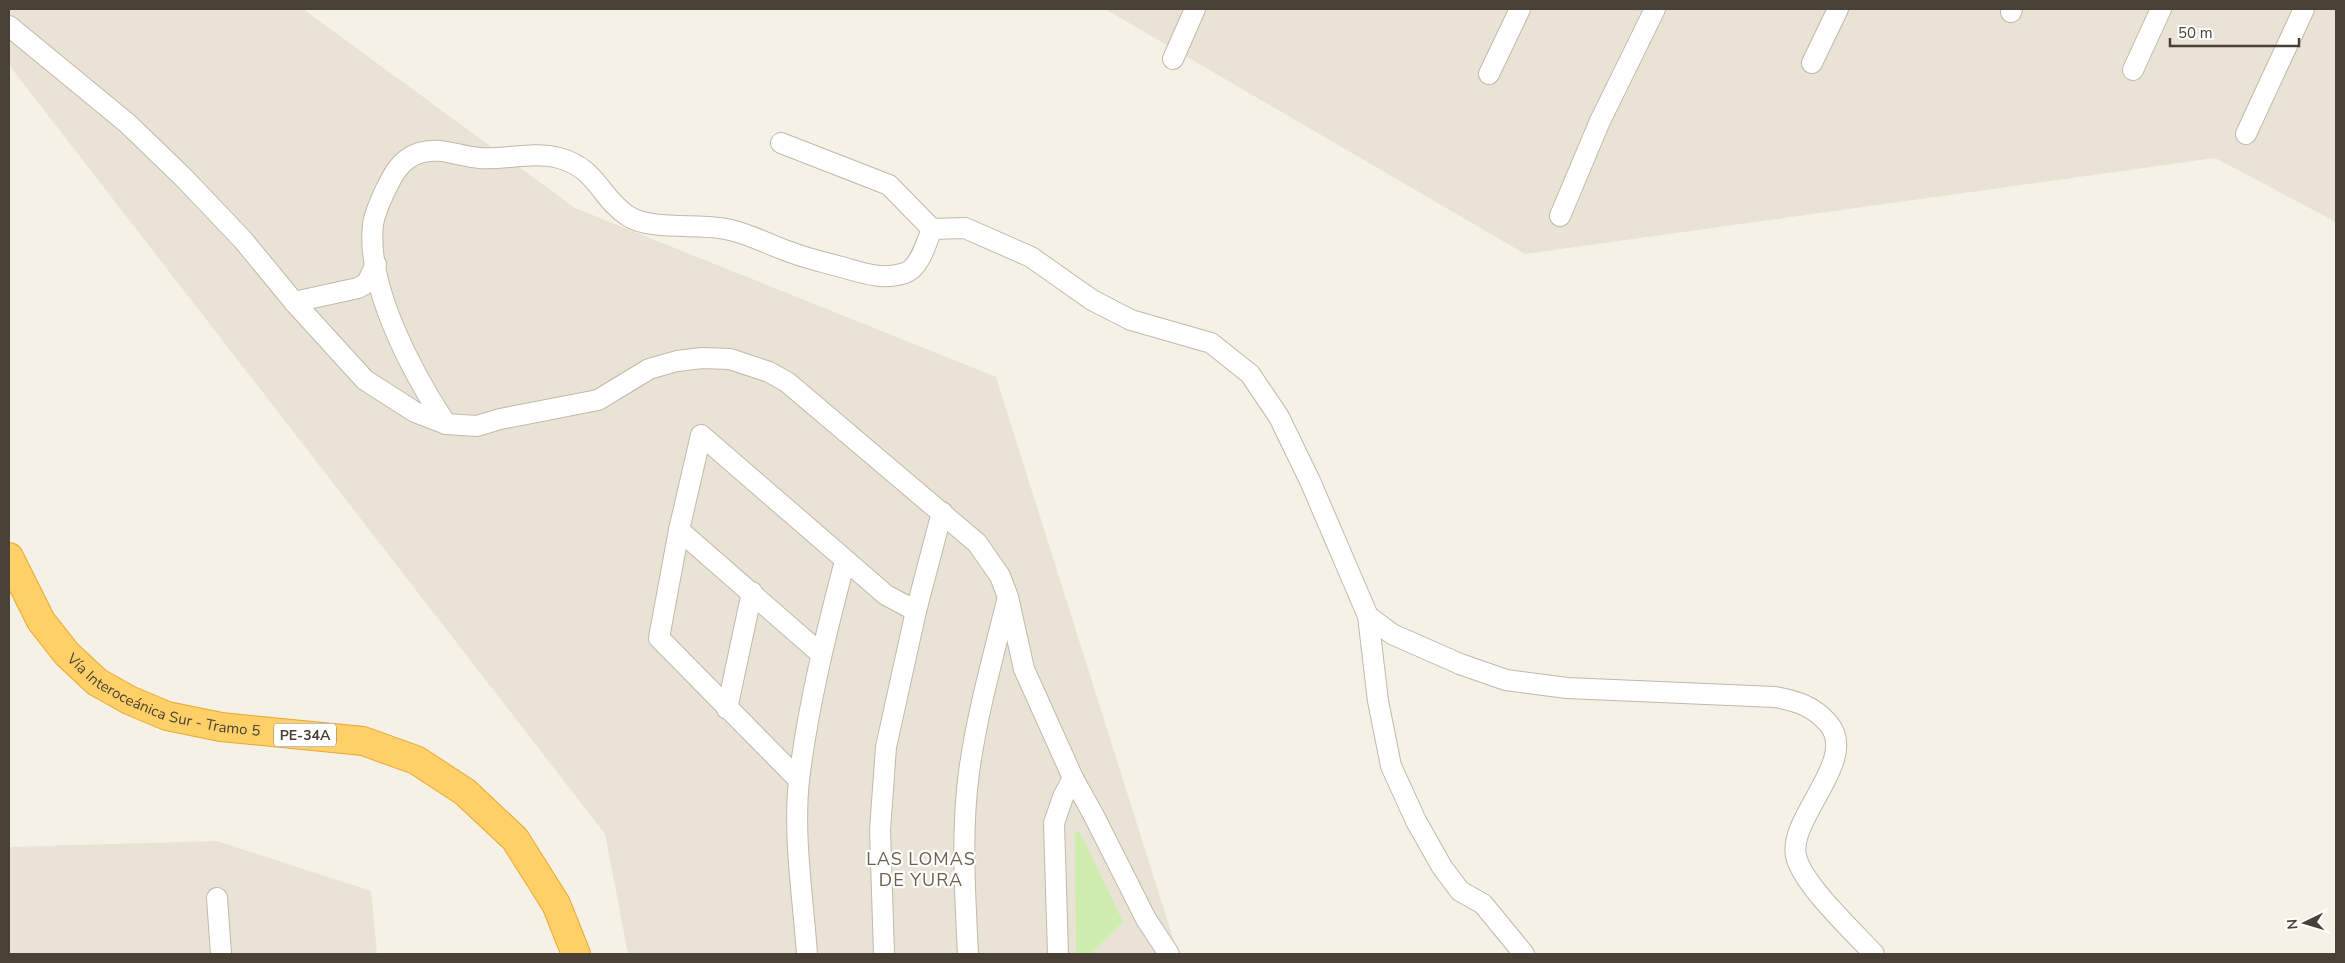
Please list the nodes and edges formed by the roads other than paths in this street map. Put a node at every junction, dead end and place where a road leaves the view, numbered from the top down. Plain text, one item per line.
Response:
1 (1195, 9) edge
2 (1520, 9) edge
3 (1655, 9) edge
4 (1838, 9) edge
5 (2161, 9) edge
6 (2304, 9) edge
7 (9, 26) edge
8 (1173, 59) dead end
9 (1812, 63) dead end
10 (2133, 70) dead end
11 (1488, 74) dead end
12 (2246, 134) dead end
13 (781, 143) dead end
14 (1560, 216) dead end
15 (932, 229) junction
16 (376, 264) junction
17 (294, 302) junction
18 (446, 424) junction
19 (942, 512) junction
20 (679, 530) junction
21 (9, 557) edge
22 (845, 561) junction
23 (752, 592) junction
24 (1008, 597) junction
25 (916, 611) junction
26 (1368, 616) junction
27 (821, 654) junction
28 (727, 709) junction
29 (1073, 778) junction
30 (799, 780) junction
31 (217, 898) dead end
32 (222, 954) edge
33 (576, 954) edge
34 (807, 954) edge
35 (884, 954) edge
36 (968, 954) edge
37 (1058, 954) edge
38 (1169, 954) edge
39 (1524, 954) edge
40 (1874, 954) edge

1 - 8 street
2 - 11 street
3 - 14 street
4 - 9 street
5 - 10 street
6 - 12 street
7 - 17 street
13 - 15 street
15 - 16 street
15 - 26 street
16 - 17 street
16 - 18 street
17 - 18 street
18 - 19 street
19 - 24 street
19 - 25 street
20 - 22 street
20 - 23 street
20 - 28 street
21 - 33 highway, Vía Interoceánica Sur - Tramo 5 / PE-34A
22 - 25 street
22 - 27 street
23 - 27 street
23 - 28 street
24 - 29 street
24 - 36 street
25 - 35 street
26 - 39 street
26 - 40 street
27 - 30 street
28 - 30 street
29 - 37 street
29 - 38 street
30 - 34 street
31 - 32 street

